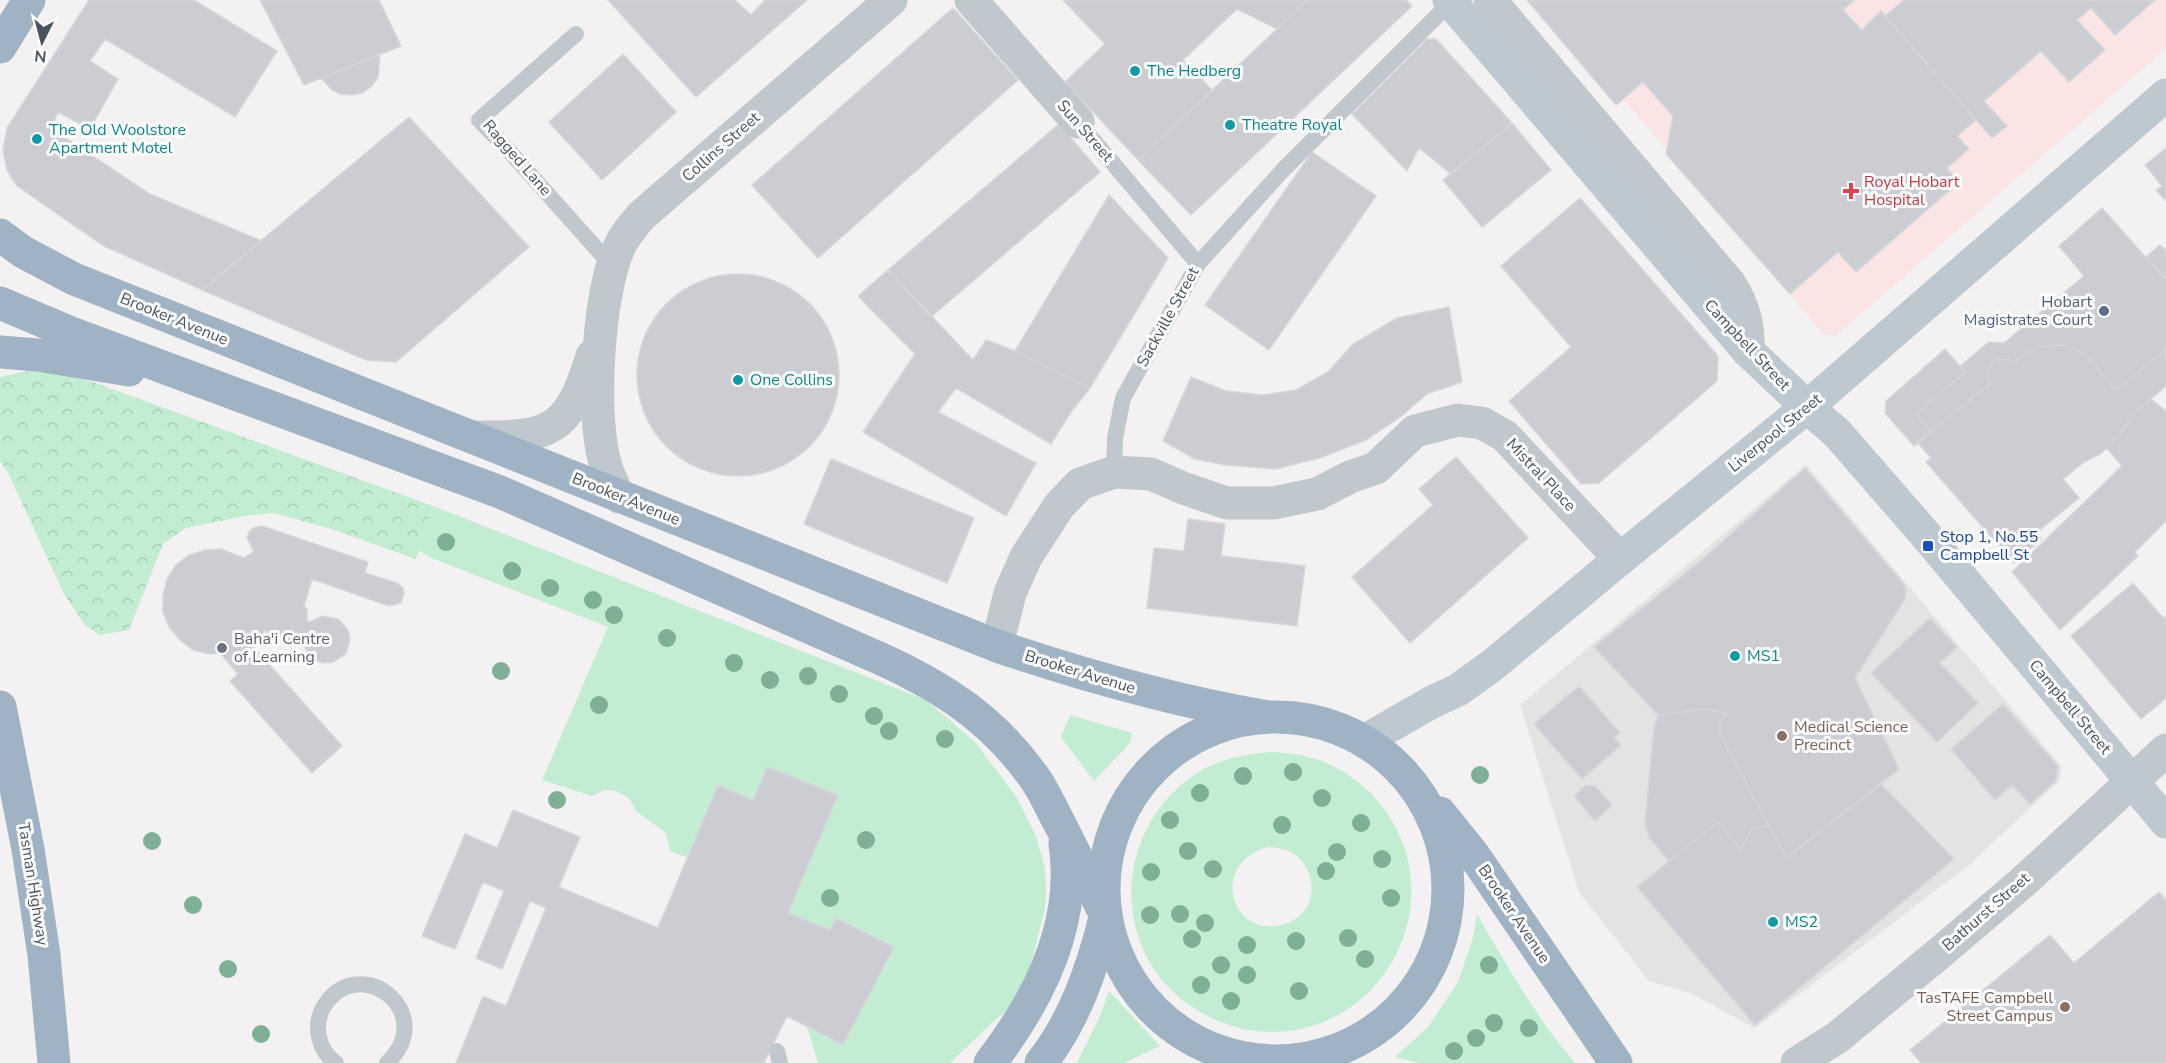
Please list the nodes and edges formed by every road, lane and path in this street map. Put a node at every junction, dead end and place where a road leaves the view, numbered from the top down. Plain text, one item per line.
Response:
1 (29, 0) edge
2 (891, 0) edge
3 (970, 0) edge
4 (1490, 0) edge
5 (1450, 1) edge
6 (576, 34) dead end
7 (0, 47) edge
8 (2166, 95) edge
9 (1078, 122) joint
10 (0, 235) edge
11 (1198, 264) junction
12 (612, 266) junction
13 (0, 303) edge
14 (601, 326) junction
15 (1748, 351) junction
16 (0, 352) edge
17 (211, 385) junction
18 (1807, 407) junction
19 (473, 437) junction
20 (1114, 472) junction
21 (619, 497) junction
22 (1620, 558) junction
23 (997, 646) junction
24 (0, 707) edge
25 (1268, 717) junction
26 (1364, 741) junction
27 (2166, 750) edge
28 (1403, 772) junction
29 (2132, 780) junction
30 (2166, 822) edge
31 (1059, 824) junction
32 (1105, 915) junction
33 (1857, 1020) junction
34 (1267, 1062) edge
35 (54, 1063) edge
36 (336, 1063) edge
37 (387, 1063) edge
38 (990, 1063) edge
39 (1041, 1063) edge
40 (1616, 1063) edge
41 (1797, 1063) edge
42 (1815, 1063) edge

1 - 7 highway
2 - 12 street, Collins Street
3 - 9 street, Sun Street
4 - 15 street
5 - 11 lane, Sackville Street
5 - 15 main road, Campbell Street
6 - 12 lane, Ragged Lane
8 - 18 main road, Liverpool Street
9 - 11 lane, Sun Street
10 - 19 highway, Brooker Avenue
11 - 20 lane, Sackville Street
12 - 14 street, Collins Street
13 - 17 highway
14 - 19 street, Collins Street
14 - 21 street, Collins Street
15 - 18 main road, Campbell Street
16 - 17 highway
17 - 31 highway
18 - 22 main road, Liverpool Street
18 - 29 main road, Campbell Street
19 - 21 highway, Brooker Avenue
20 - 22 street, Mistral Place
20 - 23 street
21 - 23 highway, Brooker Avenue
22 - 26 main road, Liverpool Street
23 - 25 highway, Brooker Avenue
24 - 35 highway, Tasman Highway
25 - 26 highway
25 - 32 highway
26 - 28 highway
27 - 29 street, Bathurst Street
28 - 34 highway
28 - 40 highway, Brooker Avenue
29 - 30 main road, Campbell Street
29 - 33 street, Bathurst Street
31 - 32 highway
31 - 38 highway
32 - 34 highway
32 - 39 highway
33 - 41 street, Bathurst Street
33 - 42 street
36 - 37 lane

